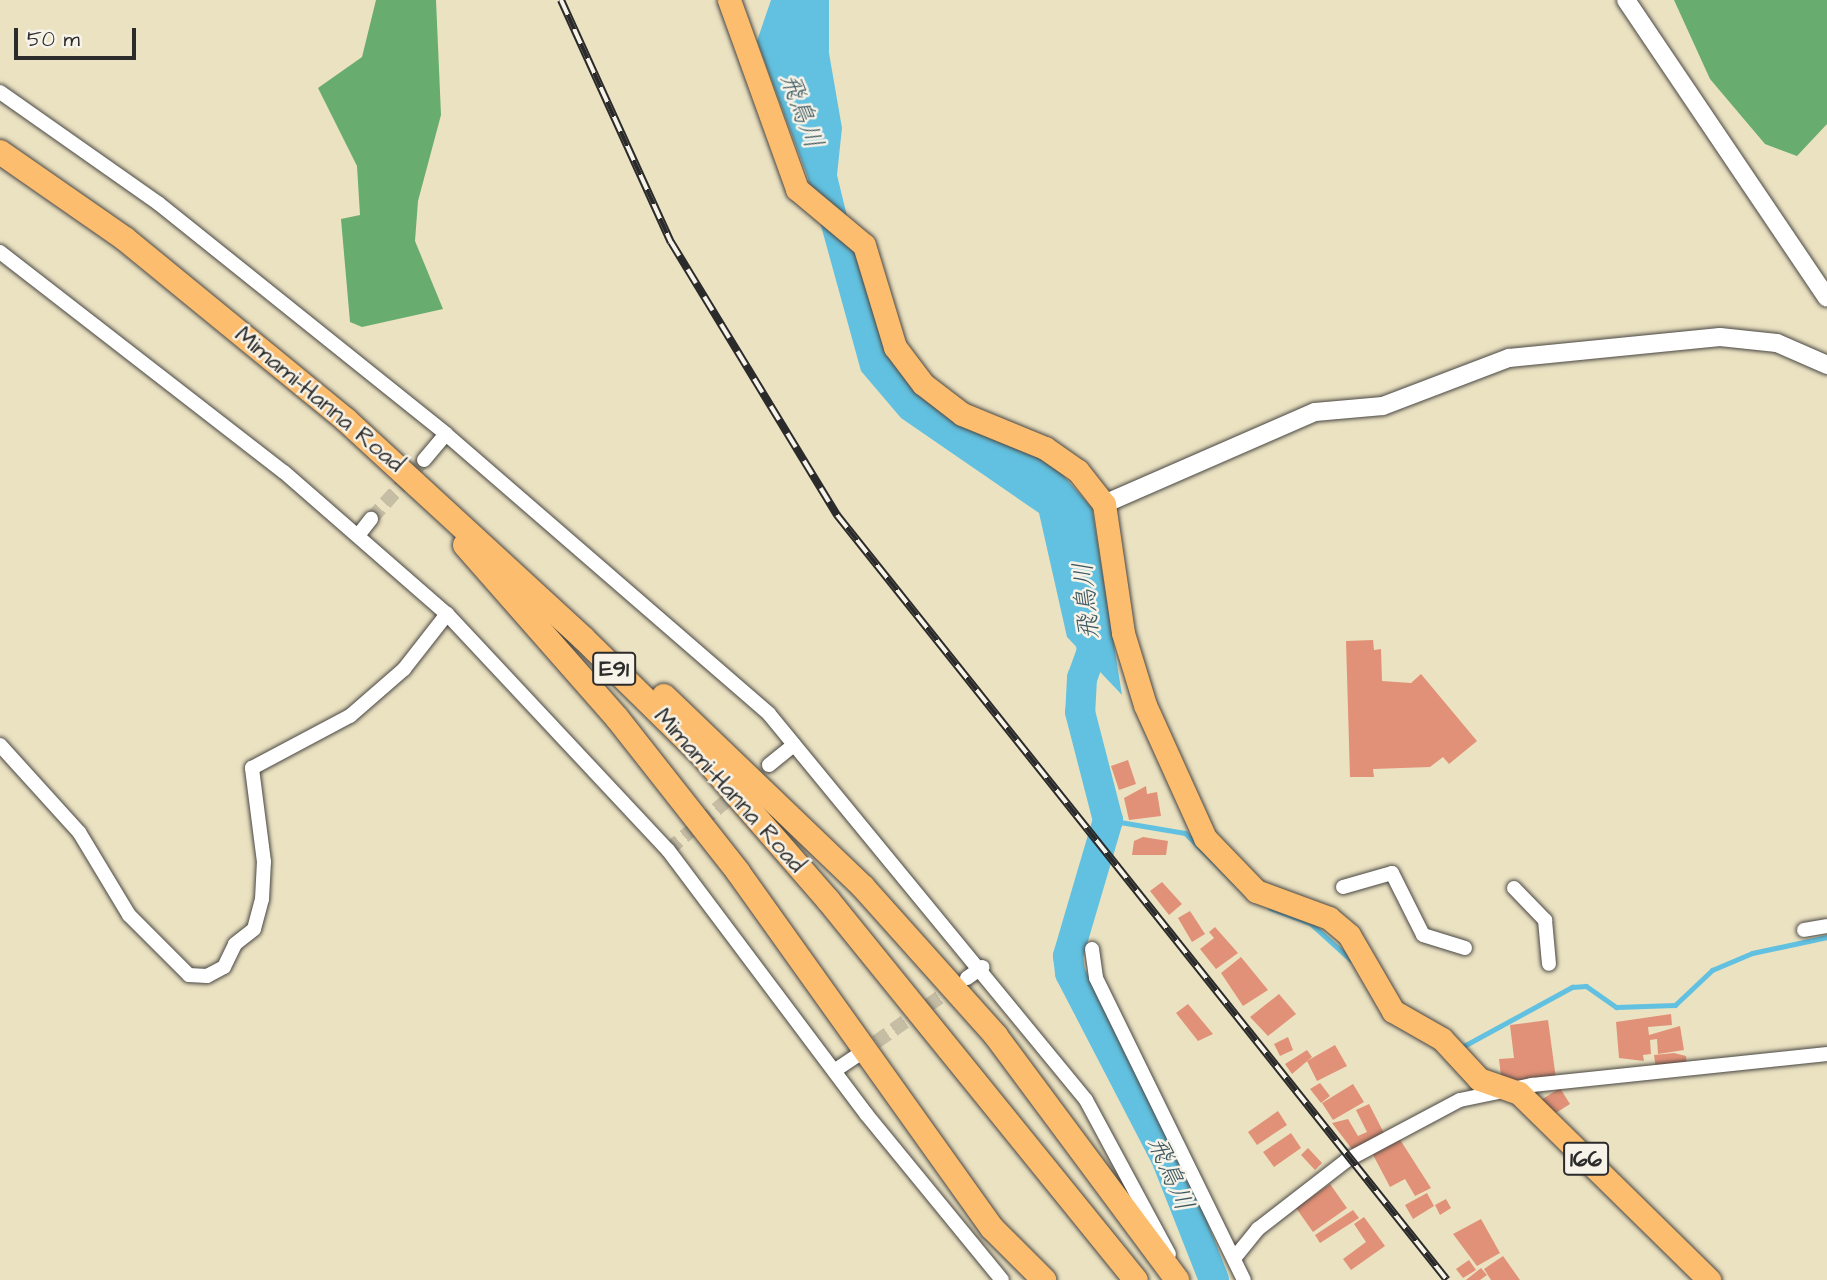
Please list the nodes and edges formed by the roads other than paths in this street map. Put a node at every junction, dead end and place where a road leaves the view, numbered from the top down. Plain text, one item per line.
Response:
1 (729, 0) edge
2 (1626, 0) edge
3 (0, 92) edge
4 (0, 152) edge
5 (0, 165) edge
6 (0, 252) edge
7 (1827, 298) edge
8 (1827, 365) edge
9 (446, 434) junction
10 (424, 460) tunnel mouth
11 (1104, 504) junction
12 (371, 519) tunnel mouth
13 (459, 528) junction
14 (360, 533) junction
15 (447, 614) junction
16 (0, 745) edge
17 (794, 745) junction
18 (769, 765) tunnel mouth
19 (1343, 887) dead end
20 (1514, 888) dead end
21 (1827, 926) edge
22 (1804, 930) dead end
23 (1465, 948) dead end
24 (1092, 949) dead end
25 (1549, 964) dead end
26 (983, 967) junction
27 (967, 978) tunnel mouth
28 (1827, 1054) edge
29 (855, 1057) tunnel mouth
30 (837, 1069) junction
31 (1509, 1090) junction
32 (1236, 1256) junction
33 (1002, 1280) edge
34 (1044, 1280) edge
35 (1122, 1280) edge
36 (1136, 1280) edge
37 (1179, 1280) edge
38 (1244, 1280) edge
39 (1709, 1280) edge

1 - 11 highway, 166
2 - 7 street
3 - 9 street
4 - 13 highway, Mimami-Hanna Road / E91
5 - 13 highway, Mimami-Hanna Road / E91
6 - 14 street
8 - 11 street
9 - 10 street
9 - 17 street
11 - 31 highway, 166
12 - 14 street
13 - 34 highway
13 - 35 highway, Mimami-Hanna Road / E91
13 - 36 highway, Mimami-Hanna Road / E91
13 - 37 highway
14 - 15 street
15 - 16 street
15 - 30 street
17 - 18 street
17 - 26 street
19 - 23 street
20 - 25 street
21 - 22 street
24 - 32 street
26 - 27 street
26 - 37 street
28 - 31 street
29 - 30 street
30 - 33 street
31 - 32 street
31 - 39 highway, 166
32 - 38 street

